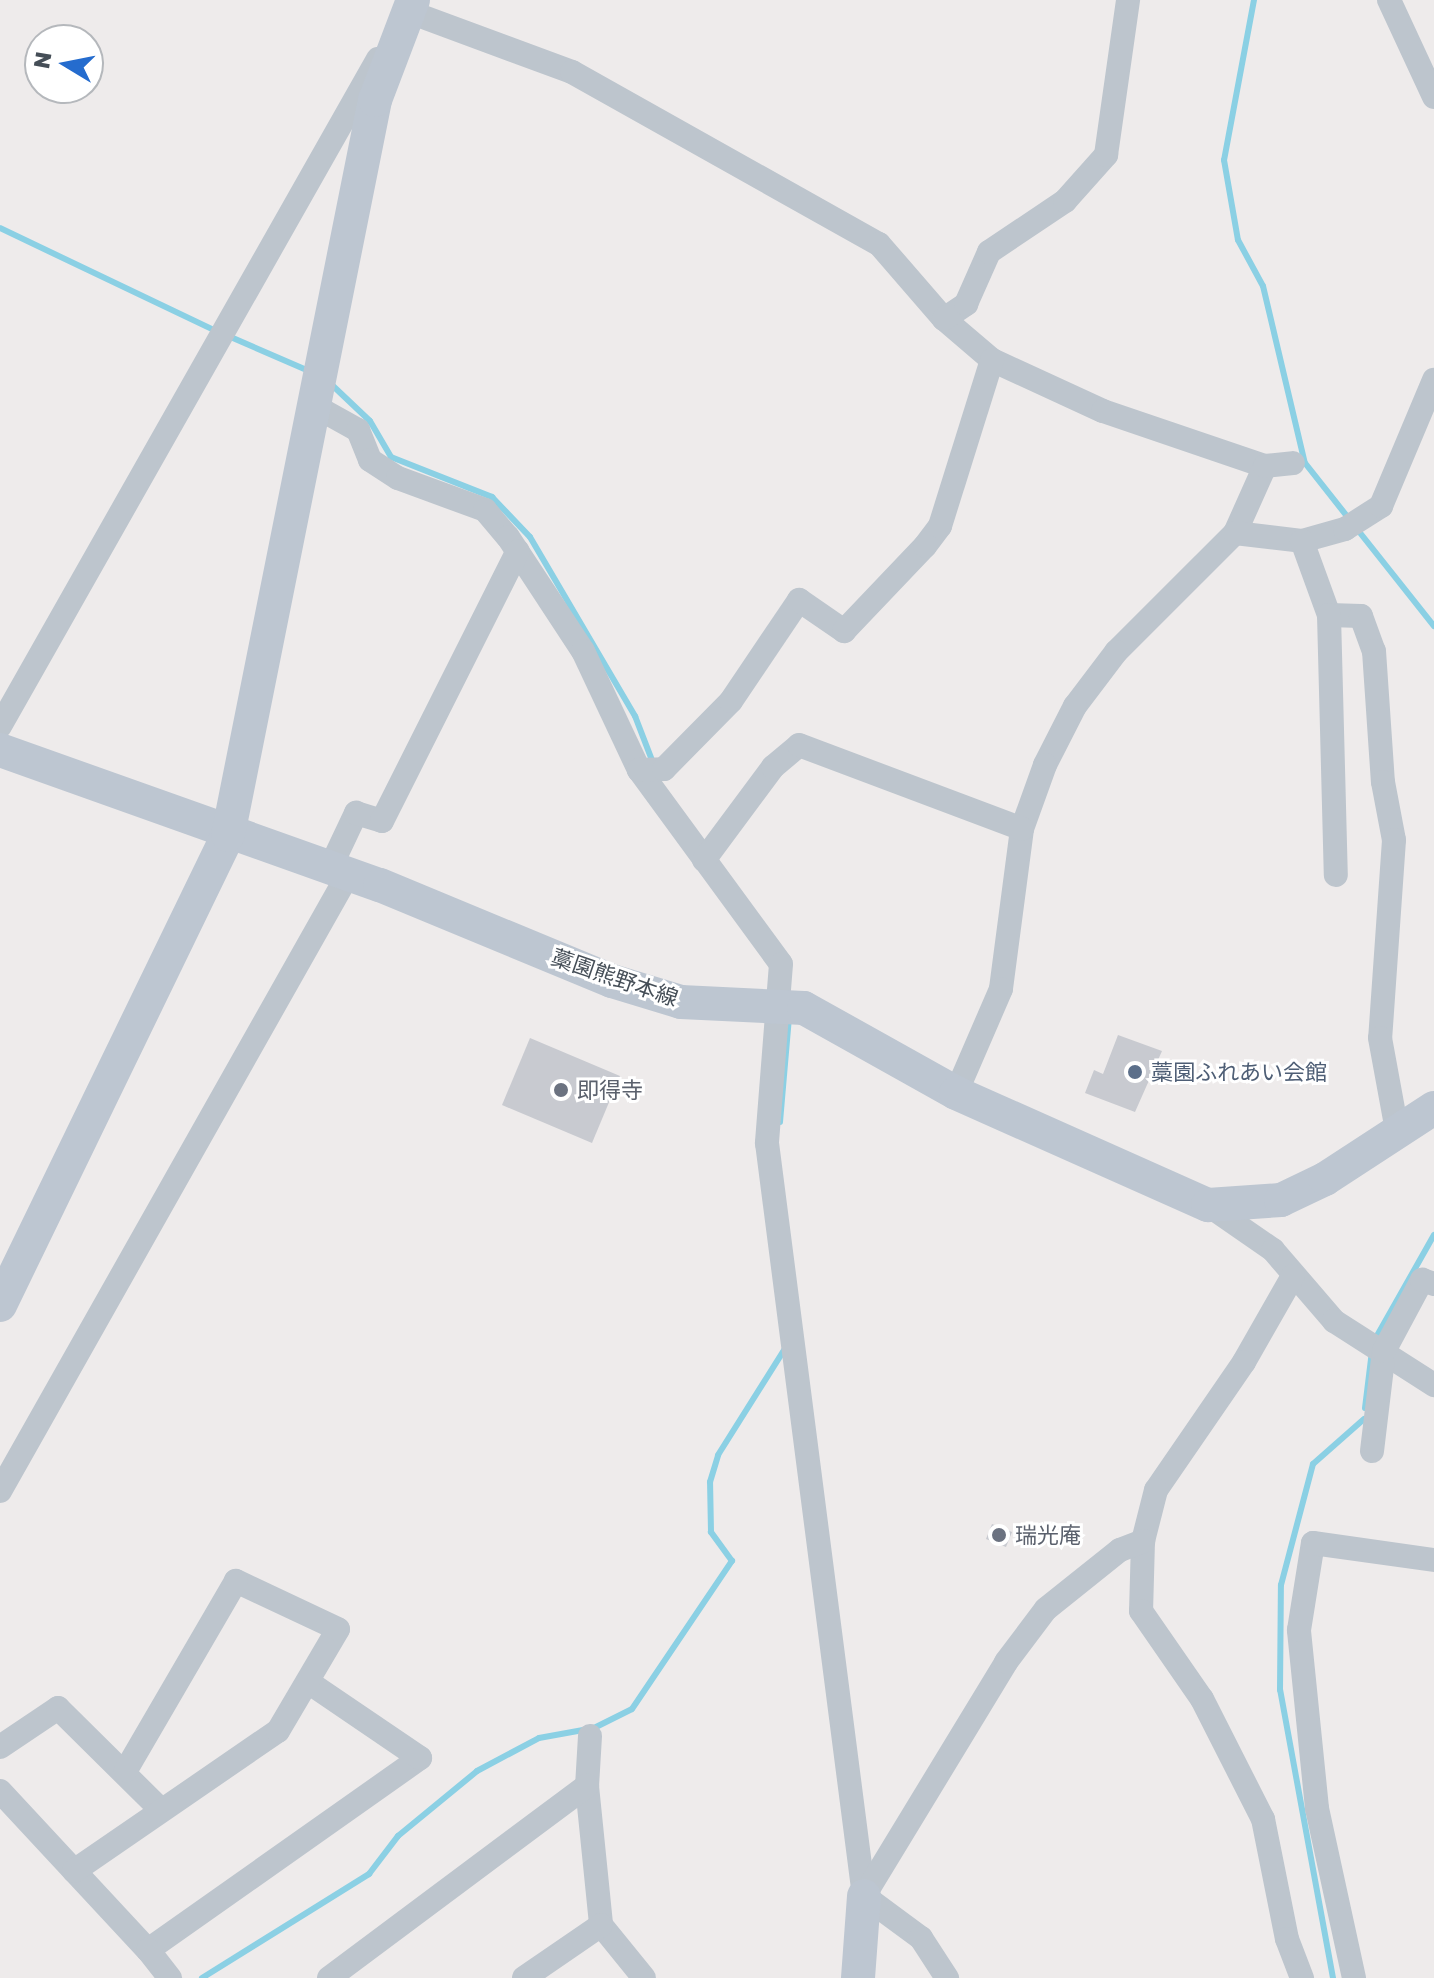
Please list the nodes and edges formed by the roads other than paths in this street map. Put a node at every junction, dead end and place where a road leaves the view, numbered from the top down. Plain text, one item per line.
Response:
1 (1128, 0) edge
2 (1389, 0) edge
3 (410, 6) edge
4 (1434, 97) edge
5 (944, 319) junction
6 (992, 360) junction
7 (1434, 380) edge
8 (311, 404) junction
9 (1293, 463) dead end
10 (1265, 466) junction
11 (1235, 533) junction
12 (1302, 541) junction
13 (518, 551) junction
14 (1329, 615) junction
15 (0, 726) edge
16 (0, 750) edge
17 (652, 771) junction
18 (1383, 782) junction
19 (1338, 783) junction
20 (1022, 829) junction
21 (228, 835) junction
22 (709, 853) junction
23 (340, 870) junction
24 (1336, 875) dead end
25 (786, 1005) junction
26 (956, 1093) junction
27 (1434, 1108) edge
28 (1397, 1131) junction
29 (1208, 1205) junction
30 (1293, 1276) junction
31 (1434, 1284) edge
32 (0, 1305) edge
33 (1384, 1351) junction
34 (1434, 1385) edge
35 (1372, 1451) dead end
36 (0, 1491) edge
37 (1143, 1541) junction
38 (1434, 1560) edge
39 (308, 1682) junction
40 (590, 1736) dead end
41 (0, 1747) edge
42 (126, 1770) junction
43 (587, 1786) junction
44 (0, 1791) edge
45 (160, 1809) junction
46 (74, 1871) junction
47 (864, 1896) junction
48 (601, 1925) junction
49 (148, 1950) junction
50 (170, 1978) edge
51 (329, 1978) edge
52 (524, 1978) edge
53 (644, 1978) edge
54 (858, 1978) edge
55 (947, 1978) edge
56 (1302, 1978) edge
57 (1354, 1978) edge

1 - 5 street
2 - 4 street
3 - 5 street
3 - 8 main road
3 - 15 street
5 - 6 street
6 - 10 street
6 - 17 street
7 - 12 street
8 - 13 street
8 - 21 main road
9 - 10 street
10 - 11 street
11 - 12 street
11 - 20 street
12 - 14 street
13 - 17 street
13 - 23 street
14 - 18 street
14 - 19 street
16 - 21 main road, 藁園熊野本線
17 - 22 street
18 - 19 street
18 - 28 street
19 - 24 street
20 - 22 street
20 - 26 street
21 - 23 main road, 藁園熊野本線
21 - 32 main road
22 - 25 street
23 - 25 main road, 藁園熊野本線
23 - 36 street
25 - 26 main road, 藁園熊野本線
25 - 47 street
26 - 29 main road, 藁園熊野本線
27 - 28 main road, 藁園熊野本線
28 - 29 main road, 藁園熊野本線
29 - 30 street
30 - 33 street
30 - 37 street
31 - 33 street
33 - 34 street
33 - 35 street
37 - 47 street
37 - 56 street
38 - 57 street
39 - 42 street
39 - 45 street
39 - 49 street
40 - 43 street
41 - 42 street
42 - 45 street
43 - 48 street
43 - 51 street
44 - 46 street
45 - 46 street
46 - 49 street
47 - 54 main road
47 - 55 street
48 - 52 street
48 - 53 street
49 - 50 street

